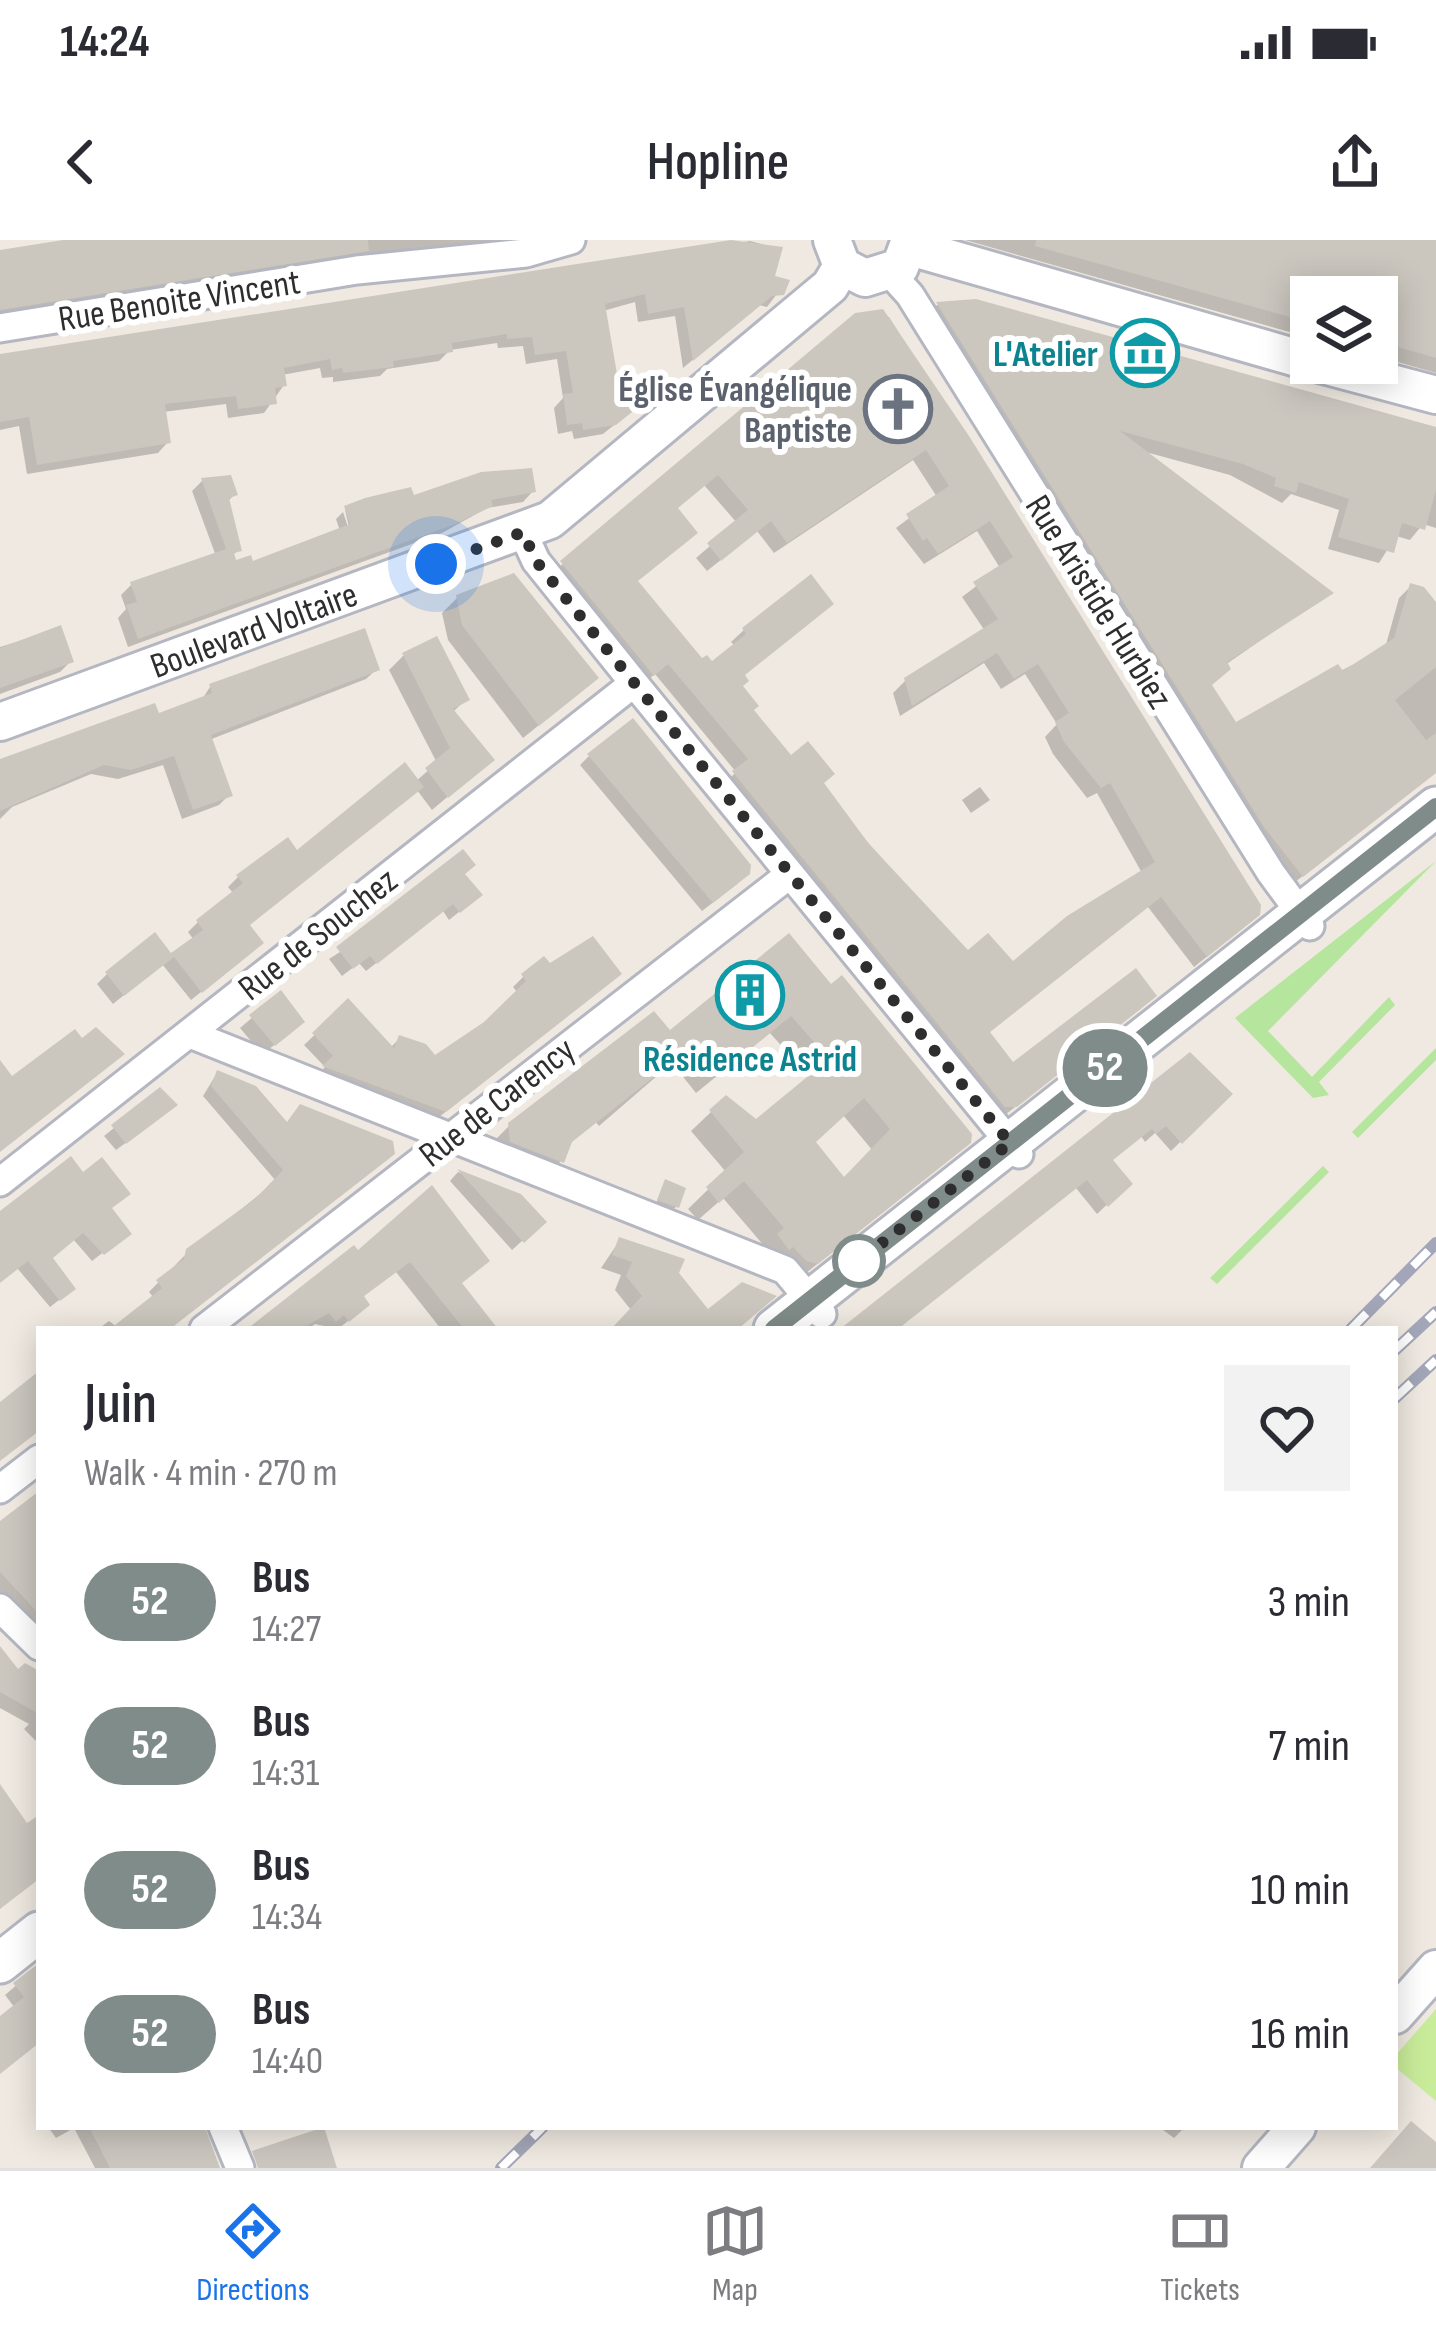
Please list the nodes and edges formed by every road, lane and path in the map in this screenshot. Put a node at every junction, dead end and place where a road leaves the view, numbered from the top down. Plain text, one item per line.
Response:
1 (561, 242) edge
2 (837, 253) edge
3 (904, 254) edge
4 (0, 328) edge
5 (1290, 356) edge
6 (1395, 384) edge
7 (1436, 395) edge
8 (523, 532) junction
9 (634, 683) junction
10 (0, 722) edge
11 (1436, 808) edge
12 (1436, 831) edge
13 (789, 875) junction
14 (1306, 921) junction
15 (190, 1034) junction
16 (452, 1139) junction
17 (1016, 1150) junction
18 (0, 1182) edge
19 (812, 1314) edge
20 (208, 1326) edge
21 (782, 1326) edge
22 (36, 1461) edge
23 (0, 1489) edge
24 (0, 1608) edge
25 (36, 1643) edge
26 (36, 1911) edge
27 (36, 1934) edge
28 (0, 1939) edge
29 (0, 1963) edge
30 (1436, 1969) edge
31 (1398, 2012) edge
32 (225, 2130) edge
33 (1294, 2130) edge
34 (239, 2168) edge
35 (1261, 2168) edge

1 - 4 street, Rue Benoite Vincent
2 - 3 street
2 - 8 street, Boulevard Voltaire
3 - 5 street
3 - 14 street, Rue Aristide Hurbiez
6 - 7 street
8 - 9 street
8 - 10 street, Boulevard Voltaire
9 - 13 street
9 - 15 street, Rue de Souchez
11 - 14 main road
12 - 14 main road
13 - 16 street, Rue de Carency
13 - 17 street
14 - 17 main road
15 - 16 street
15 - 18 street, Rue de Souchez
16 - 19 street
16 - 20 street, Rue de Carency
17 - 19 main road
19 - 21 main road
22 - 23 street
24 - 25 street
26 - 28 main road
27 - 29 main road
30 - 31 street
32 - 34 street
33 - 35 street

